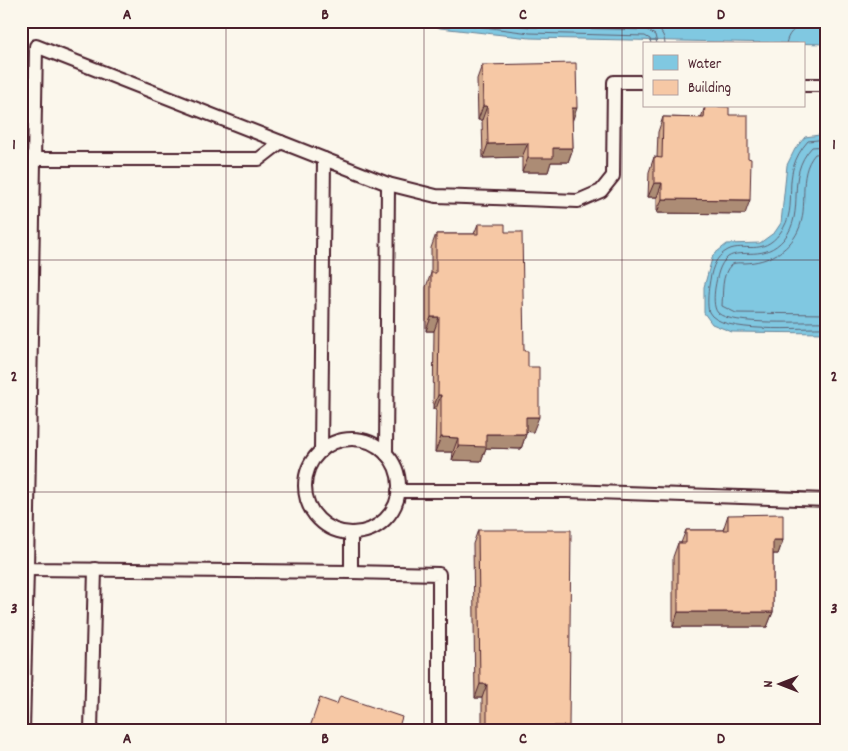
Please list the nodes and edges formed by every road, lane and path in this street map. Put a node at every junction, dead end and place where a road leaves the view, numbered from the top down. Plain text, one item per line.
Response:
1 (643, 82) edge
2 (806, 85) edge
3 (827, 85) edge
4 (281, 142) junction
5 (34, 159) junction
6 (324, 159) junction
7 (388, 184) junction
8 (321, 450) junction
9 (386, 454) junction
10 (398, 491) junction
11 (827, 500) edge
12 (351, 533) junction
13 (27, 569) junction
14 (95, 569) junction
15 (351, 572) junction
16 (23, 730) edge
17 (91, 730) edge
18 (439, 730) edge

1 - 7 lane
2 - 3 lane
4 - 5 lane
4 - 5 lane
4 - 6 lane
5 - 13 lane
6 - 7 lane
6 - 8 lane
7 - 9 lane
8 - 9 lane
8 - 12 lane
9 - 10 lane
10 - 11 lane
10 - 12 lane
12 - 15 lane
13 - 14 lane
13 - 16 lane
14 - 15 lane
14 - 17 lane
15 - 18 lane

